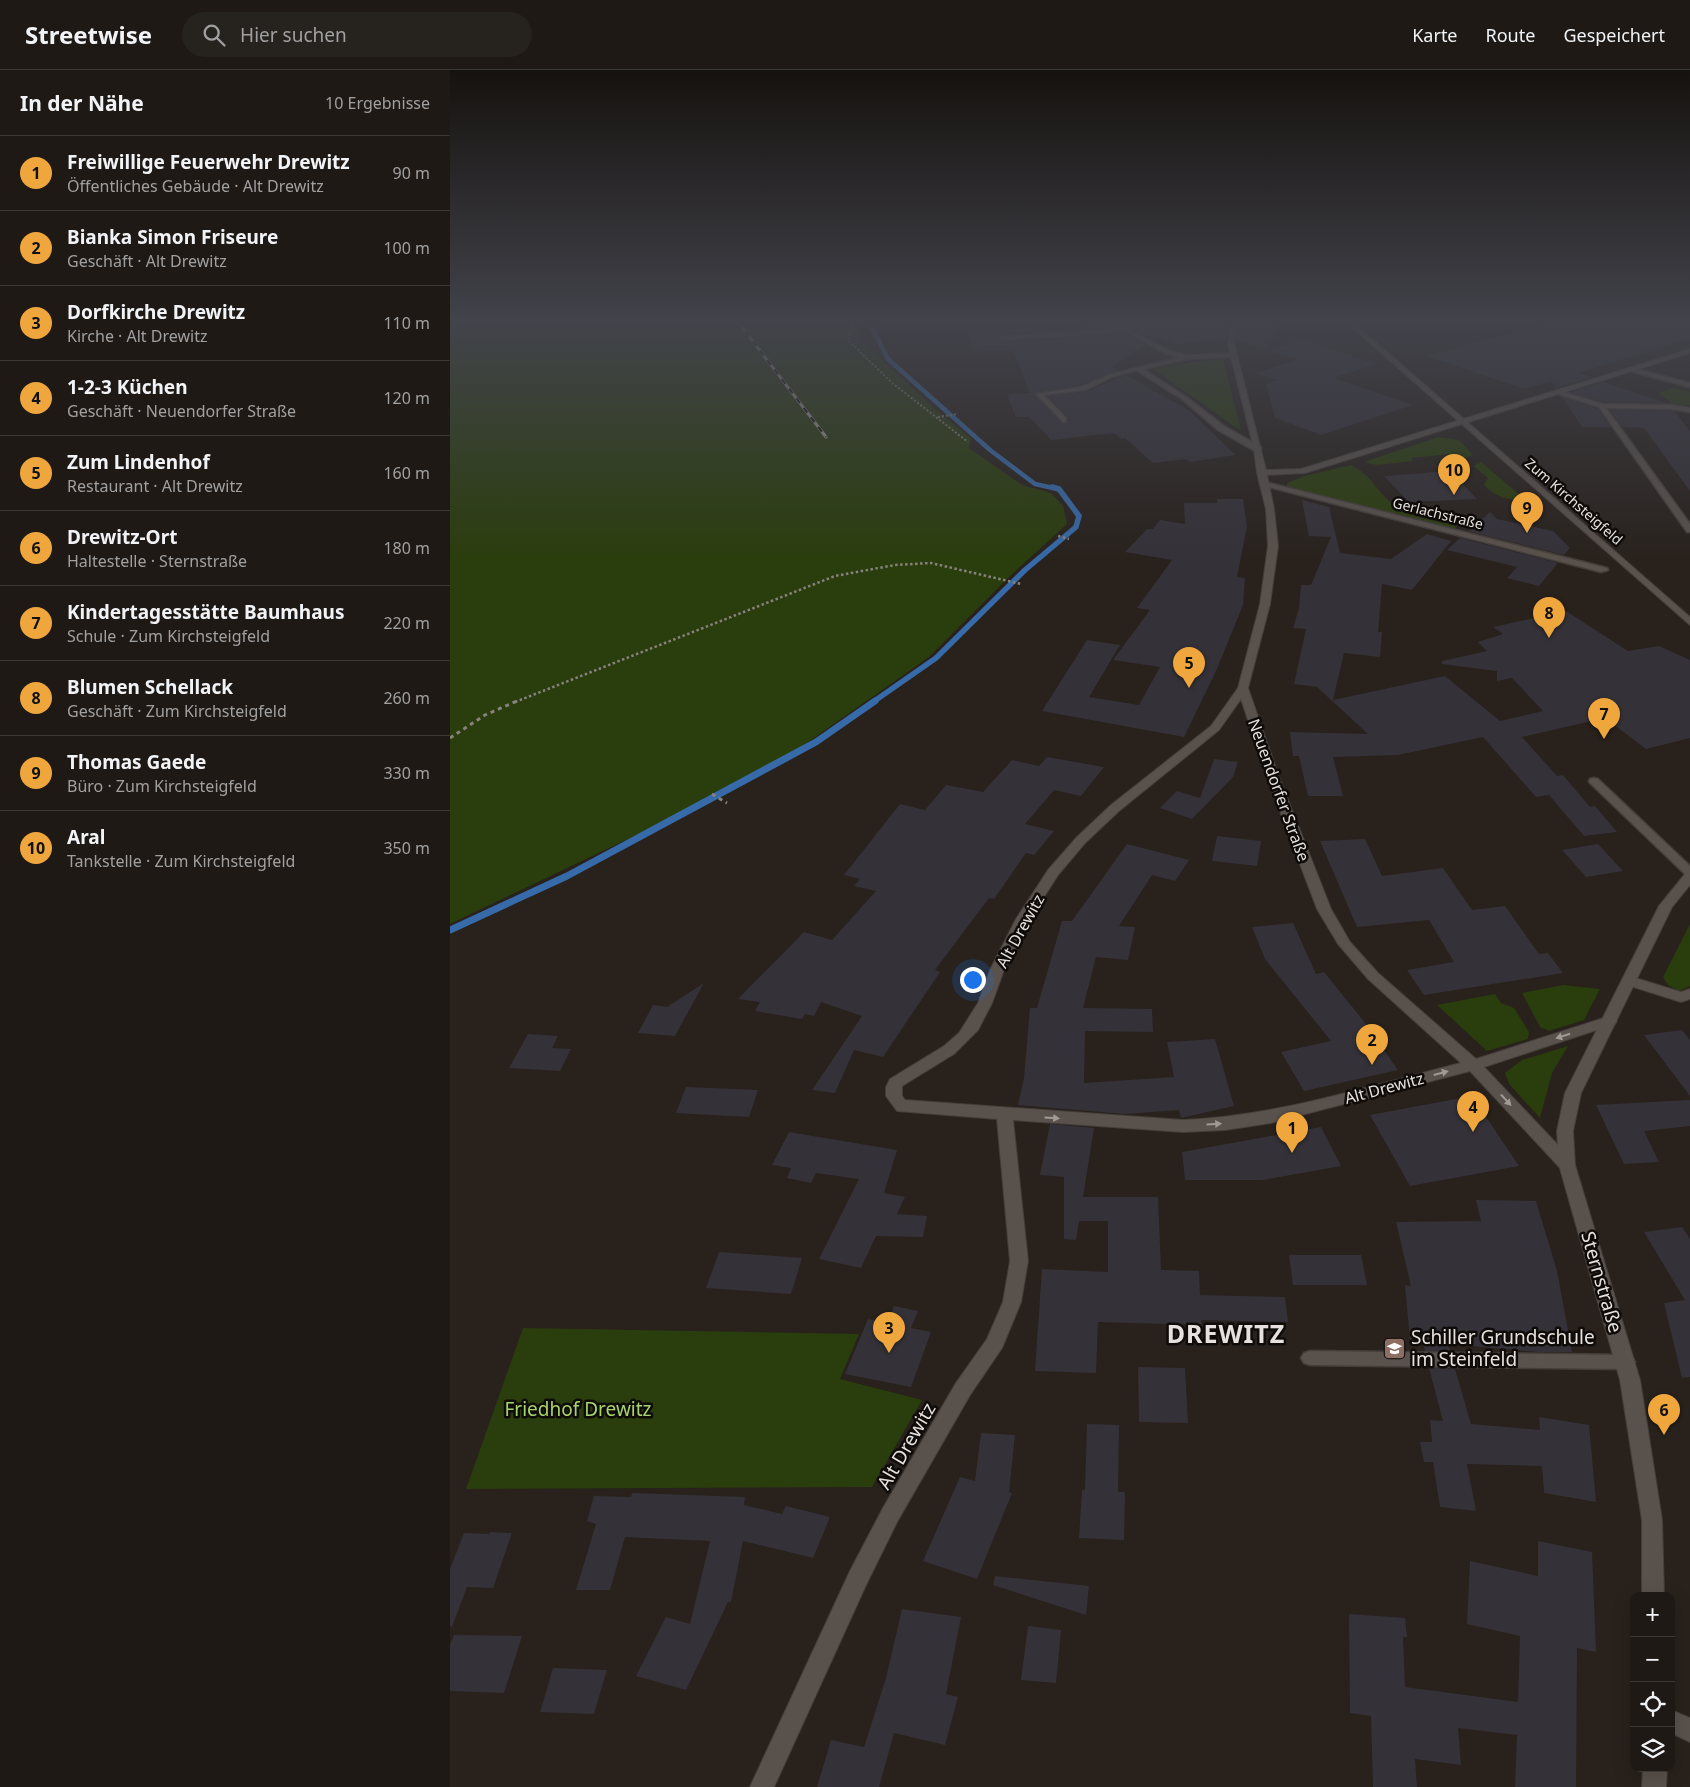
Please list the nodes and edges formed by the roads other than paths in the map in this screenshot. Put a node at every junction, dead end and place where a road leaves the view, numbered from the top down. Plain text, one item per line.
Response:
1 (1047, 402) edge
2 (1189, 402) edge
3 (1246, 402) edge
4 (1442, 402) edge
5 (1523, 402) edge
6 (1589, 402) edge
7 (1601, 406) junction
8 (1690, 410) edge
9 (1063, 420) dead end
10 (1463, 420) junction
11 (1258, 449) junction
12 (1263, 478) junction
13 (1690, 530) edge
14 (1604, 570) dead end
15 (1690, 622) edge
16 (1243, 688) junction
17 (1594, 780) dead end
18 (1690, 872) edge
19 (1690, 877) edge
20 (1629, 981) junction
21 (1690, 994) edge
22 (1610, 1021) junction
23 (1473, 1065) junction
24 (1004, 1114) junction
25 (1567, 1165) junction
26 (1310, 1358) dead end
27 (1626, 1362) junction
28 (1653, 1592) edge
29 (1675, 1723) edge
30 (1690, 1730) edge
31 (1655, 1772) edge
32 (762, 1787) edge
33 (1654, 1787) edge

1 - 9 lane
2 - 11 lane
3 - 11 street
4 - 10 street, Zum Kirchsteigfeld
5 - 10 street
6 - 7 lane
7 - 8 lane
7 - 13 lane
10 - 12 street
10 - 15 street, Zum Kirchsteigfeld
11 - 12 street
12 - 14 lane, Gerlachstraße
12 - 16 street
16 - 23 street, Neuendorfer Straße
16 - 24 street, Alt Drewitz
17 - 18 lane
19 - 20 street, Sternstraße
20 - 21 street
20 - 22 street, Sternstraße
22 -> 23 street, Alt Drewitz
22 - 25 street, Sternstraße
24 -> 23 street, Alt Drewitz
23 -> 25 street, Neuendorfer Straße
24 - 32 street, Alt Drewitz
25 - 27 street, Sternstraße
26 - 27 lane
27 - 28 street, Sternstraße
29 - 30 street
31 - 33 street

